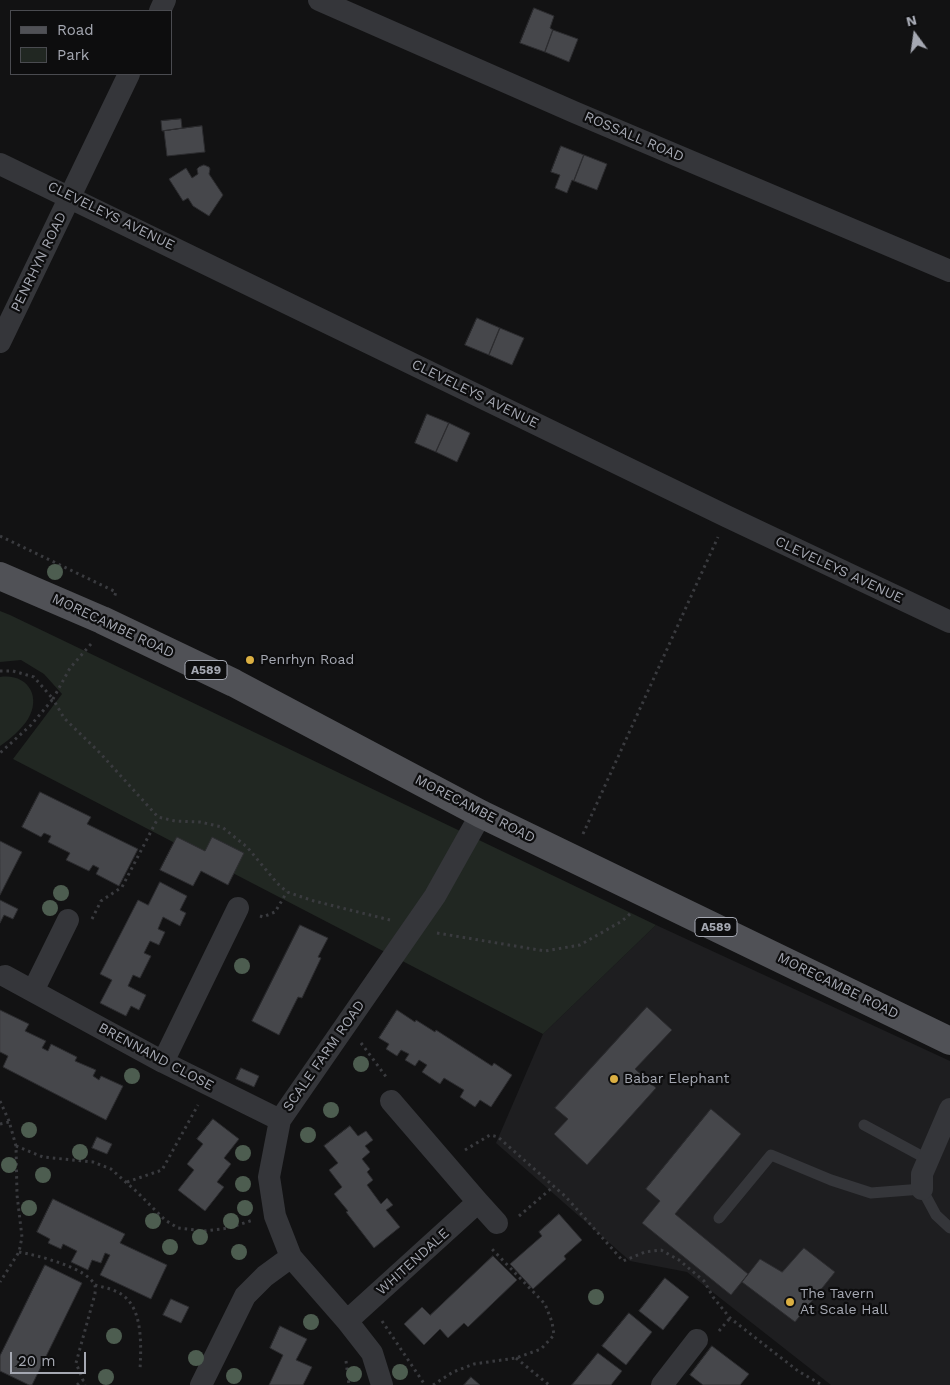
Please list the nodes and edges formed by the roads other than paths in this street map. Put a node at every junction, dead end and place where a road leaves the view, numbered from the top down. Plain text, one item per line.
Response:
1 (319, 0) edge
2 (129, 75) edge
3 (0, 164) edge
4 (70, 197) junction
5 (950, 271) edge
6 (0, 342) edge
7 (0, 576) edge
8 (950, 622) edge
9 (481, 814) junction
10 (238, 908) road end
11 (68, 920) road end
12 (5, 976) dead end
13 (33, 991) junction
14 (950, 1041) edge
15 (163, 1062) junction
16 (391, 1101) road end
17 (950, 1109) edge
18 (280, 1120) junction
19 (864, 1125) dead end
20 (927, 1159) junction
21 (922, 1189) junction
22 (478, 1202) junction
23 (719, 1218) dead end
24 (500, 1226) road end
25 (950, 1228) edge
26 (291, 1257) junction
27 (348, 1321) junction
28 (697, 1340) dead end
29 (201, 1385) edge
30 (382, 1385) edge
31 (662, 1385) edge

1 - 5 street, ROSSALL ROAD
2 - 4 street, PENRHYN ROAD
3 - 4 street, CLEVELEYS AVENUE
4 - 6 street, PENRHYN ROAD
4 - 8 street, CLEVELEYS AVENUE
7 - 9 main road, MORECAMBE ROAD / A589
9 - 14 main road, MORECAMBE ROAD / A589
9 - 18 street, SCALE FARM ROAD
10 - 15 street
11 - 13 street
12 - 13 street, BRENNAND CLOSE
13 - 15 street, BRENNAND CLOSE
15 - 18 street, BRENNAND CLOSE
16 - 22 street
17 - 20 street
18 - 26 street, SCALE FARM ROAD
19 - 20 lane
20 - 21 street
21 - 23 lane
21 - 25 lane
22 - 24 street
22 - 27 street, WHITENDALE
26 - 27 street, SCALE FARM ROAD
26 - 29 street
27 - 30 street, SCALE FARM ROAD
28 - 31 street

